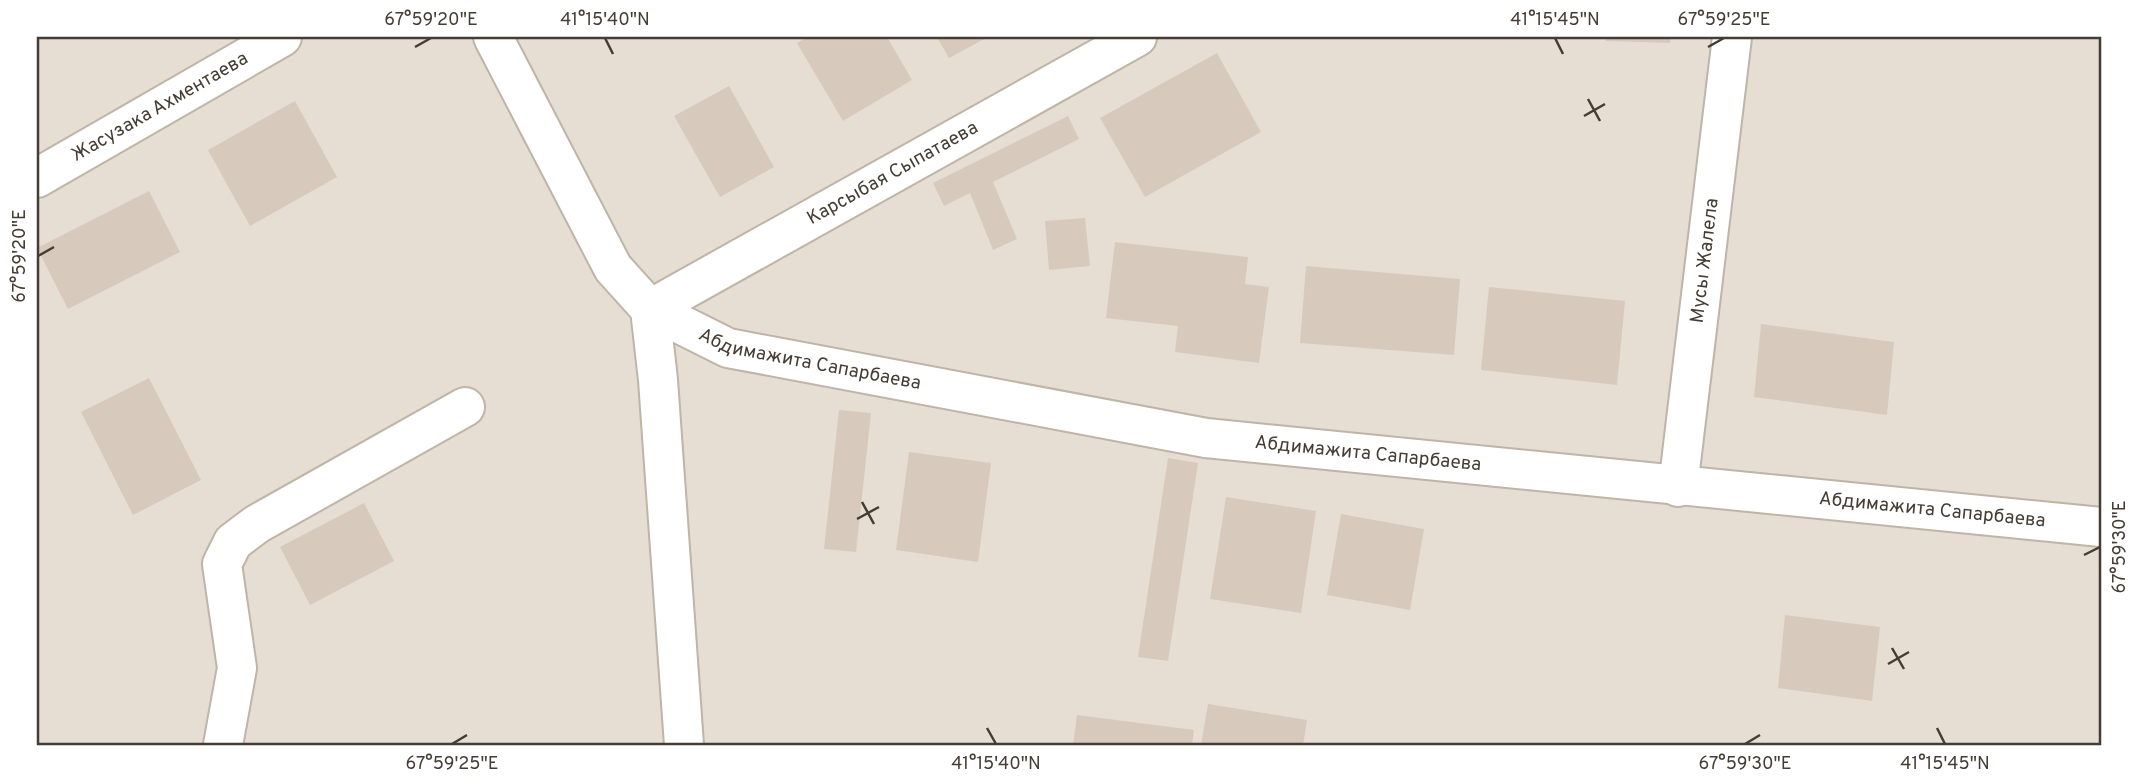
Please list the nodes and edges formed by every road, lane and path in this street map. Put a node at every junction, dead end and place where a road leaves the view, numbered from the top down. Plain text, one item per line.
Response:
1 (282, 37) edge
2 (493, 37) edge
3 (1137, 37) edge
4 (1732, 37) edge
5 (37, 178) edge
6 (650, 309) junction
7 (465, 407) dead end
8 (1678, 487) junction
9 (2101, 527) edge
10 (223, 745) edge
11 (684, 745) edge

1 - 5 street, Жасузака Ахментаева
2 - 6 street, Абдимажита Сапарбаева
3 - 6 street, Карсыбая Сыпатаева
4 - 8 street, Мусы Жалела
6 - 8 street, Абдимажита Сапарбаева
6 - 11 street
7 - 10 street
8 - 9 street, Абдимажита Сапарбаева

